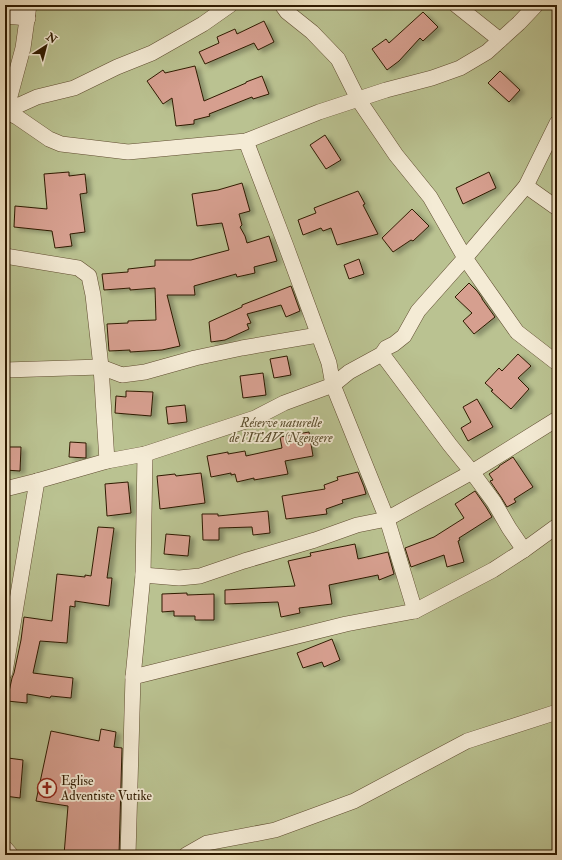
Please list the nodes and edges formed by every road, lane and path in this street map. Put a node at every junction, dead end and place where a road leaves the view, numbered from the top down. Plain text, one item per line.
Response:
1 (230, 5) edge
2 (282, 5) edge
3 (456, 5) edge
4 (536, 5) edge
5 (28, 11) edge
6 (5, 16) edge
7 (500, 40) junction
8 (358, 99) junction
9 (6, 111) edge
10 (557, 123) edge
11 (246, 141) junction
12 (526, 186) junction
13 (557, 208) edge
14 (5, 256) edge
15 (465, 258) junction
16 (318, 335) junction
17 (382, 354) junction
18 (557, 363) edge
19 (101, 367) junction
20 (5, 370) edge
21 (333, 385) junction
22 (557, 419) edge
23 (145, 454) junction
24 (107, 461) junction
25 (472, 472) junction
26 (37, 481) junction
27 (5, 489) edge
28 (387, 519) junction
29 (557, 526) edge
30 (524, 550) junction
31 (143, 575) junction
32 (415, 611) junction
33 (5, 672) edge
34 (133, 677) junction
35 (557, 712) edge
36 (5, 848) edge
37 (11, 855) edge
38 (128, 855) edge
39 (186, 855) edge

1 - 9 street
2 - 8 street
3 - 7 street
4 - 7 street
5 - 6 street
5 - 9 street
7 - 8 street
8 - 11 street
8 - 15 street
9 - 11 street
10 - 12 street
11 - 16 street
12 - 13 street
12 - 15 street
14 - 19 street
15 - 17 street
15 - 18 street
16 - 19 street
16 - 21 street
17 - 21 street
17 - 25 street
19 - 20 street
19 - 24 street
21 - 23 street
21 - 28 street
22 - 25 street
23 - 24 street
23 - 31 street
24 - 26 street
25 - 28 street
25 - 30 street
26 - 27 street
26 - 33 street
28 - 31 street
28 - 32 street
29 - 30 street
30 - 32 street
31 - 34 street
32 - 34 street
34 - 38 street
35 - 39 street
36 - 37 street

